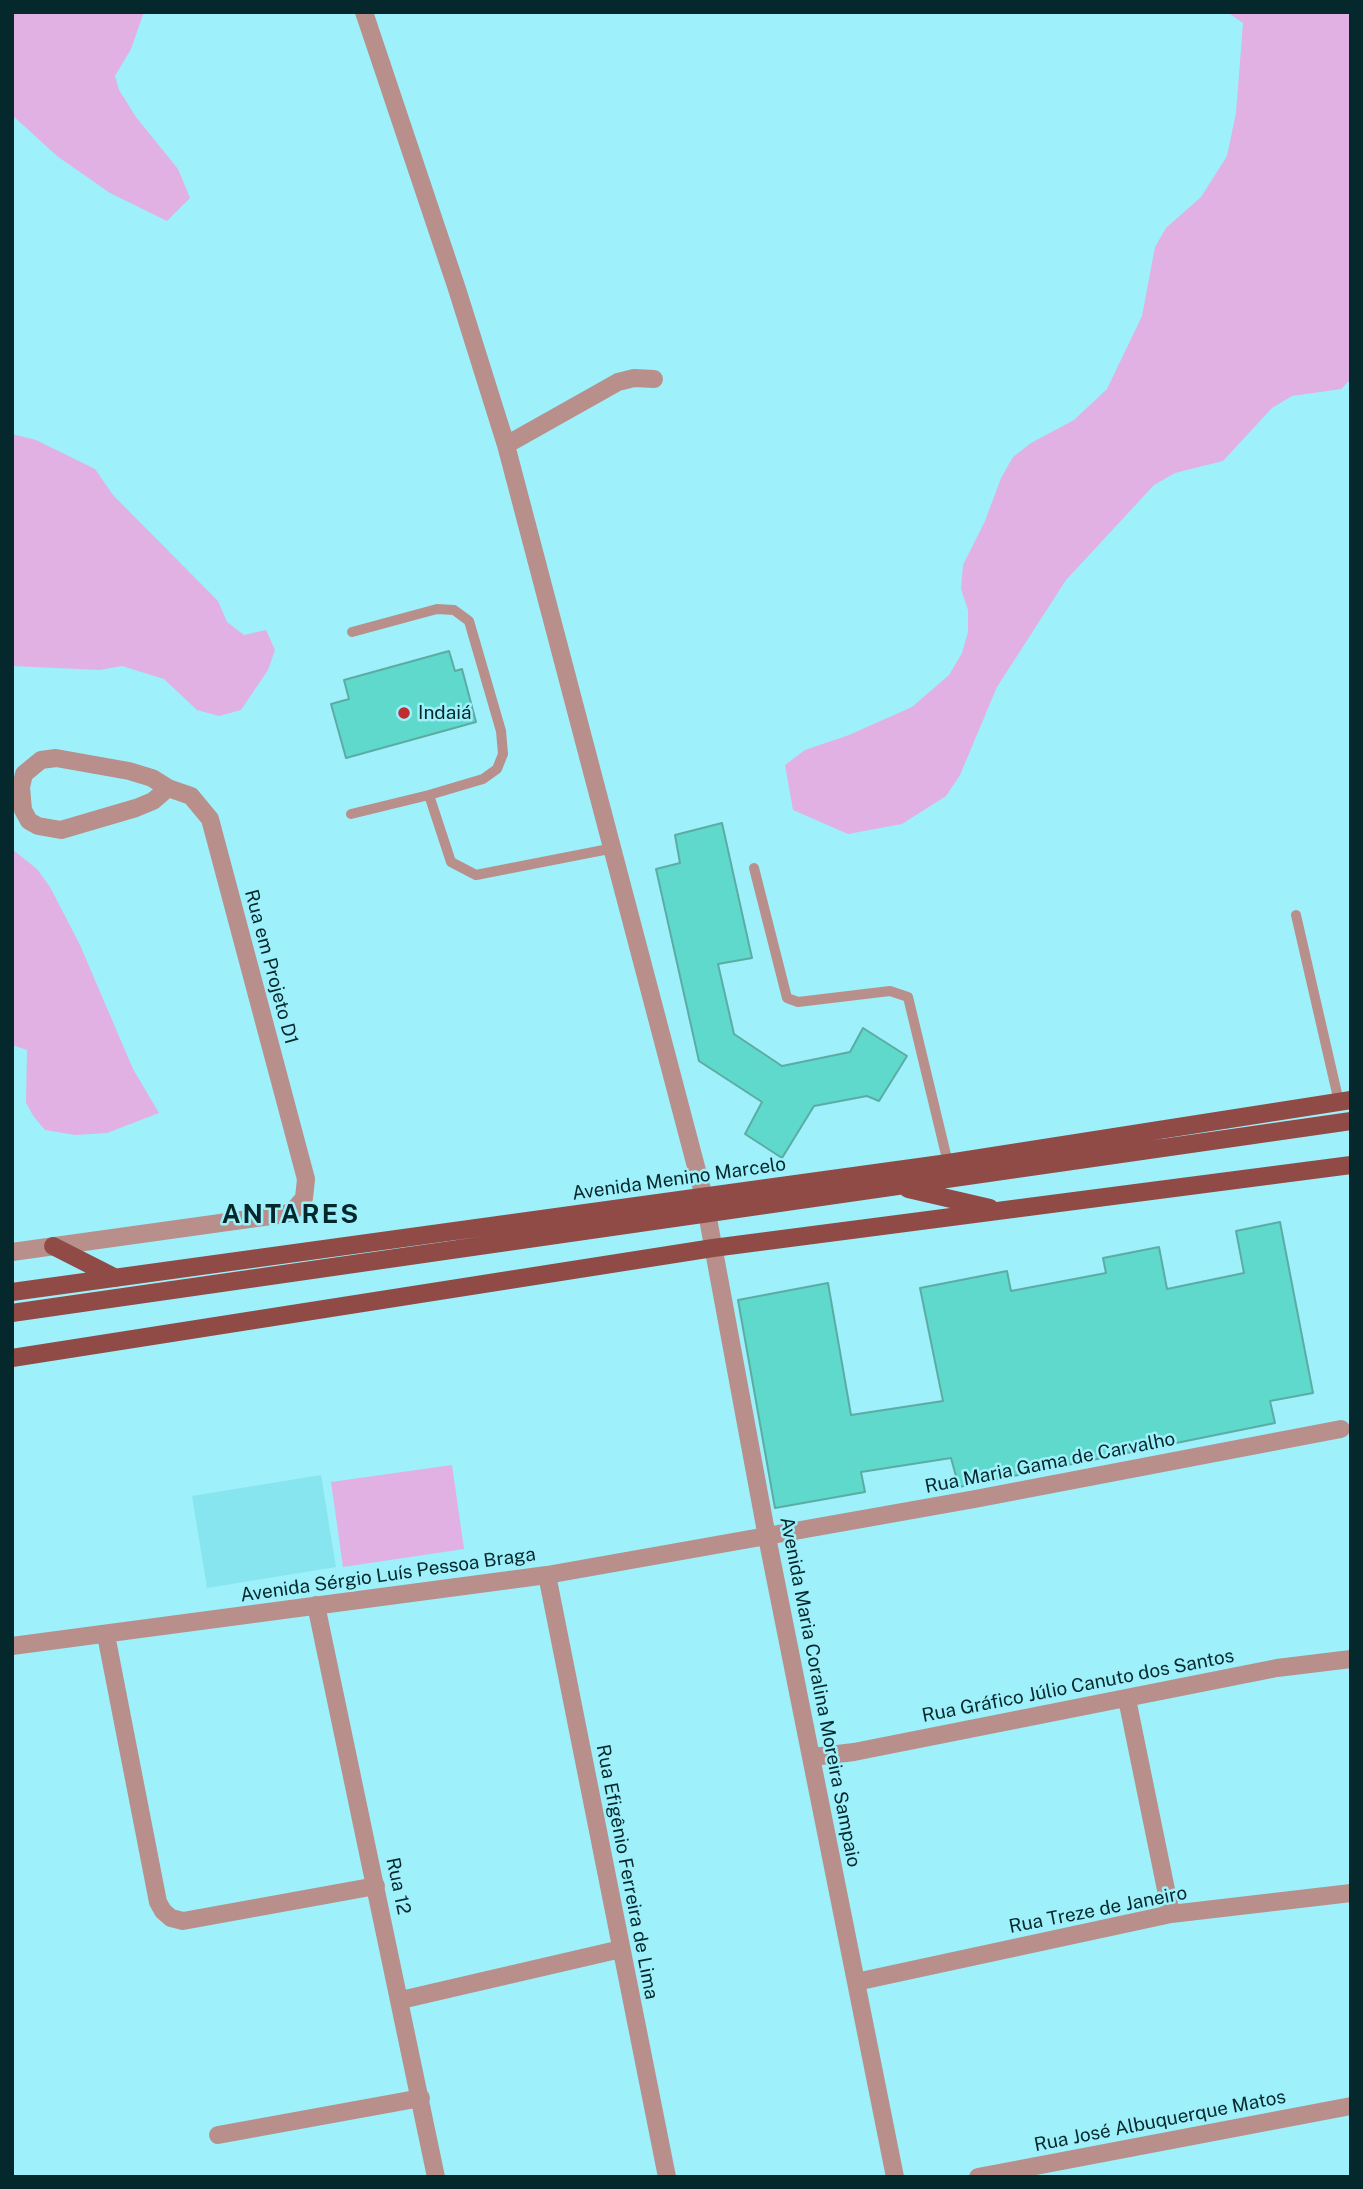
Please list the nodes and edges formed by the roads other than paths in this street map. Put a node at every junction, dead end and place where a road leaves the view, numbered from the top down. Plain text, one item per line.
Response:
1 (364, 12) edge
2 (654, 379) dead end
3 (506, 445) junction
4 (352, 632) dead end
5 (167, 788) junction
6 (429, 795) junction
7 (351, 814) dead end
8 (614, 848) junction
9 (754, 868) dead end
10 (1296, 915) dead end
11 (1345, 1101) edge
12 (1351, 1121) edge
13 (947, 1163) junction
14 (1351, 1166) edge
15 (898, 1187) junction
16 (706, 1206) junction
17 (1002, 1211) junction
18 (53, 1246) junction
19 (713, 1248) junction
20 (12, 1252) edge
21 (116, 1278) junction
22 (12, 1292) edge
23 (12, 1313) edge
24 (12, 1358) edge
25 (1341, 1429) dead end
26 (767, 1537) junction
27 (547, 1575) junction
28 (316, 1605) junction
29 (106, 1634) junction
30 (12, 1646) edge
31 (1351, 1659) edge
32 (1127, 1699) junction
33 (813, 1757) junction
34 (376, 1886) junction
35 (1351, 1893) edge
36 (1171, 1914) junction
37 (621, 1949) junction
38 (856, 1982) junction
39 (401, 2000) junction
40 (421, 2098) junction
41 (1351, 2106) edge
42 (218, 2135) dead end
43 (436, 2177) edge
44 (667, 2177) edge
45 (895, 2177) edge
46 (978, 2177) edge

1 - 3 street, Avenida Maria Coralina Moreira Sampaio
2 - 3 street
3 - 8 street, Avenida Maria Coralina Moreira Sampaio
4 - 6 lane
5 - 5 street, Rua em Projeto D1
5 - 18 street, Rua em Projeto D1
6 - 7 lane
6 - 8 lane
8 - 16 street, Avenida Maria Coralina Moreira Sampaio
9 - 13 lane
10 - 11 lane
11 - 13 main road, Avenida Menino Marcelo
12 - 15 main road, Avenida Menino Marcelo
13 - 16 main road, Avenida Menino Marcelo
14 - 17 main road
15 - 16 main road, Avenida Menino Marcelo
15 - 17 main road
16 - 19 street, Avenida Maria Coralina Moreira Sampaio
16 - 21 main road, Avenida Menino Marcelo
16 - 23 main road, Avenida Menino Marcelo
17 - 19 main road
18 - 20 street
18 - 21 main road
19 - 24 main road
19 - 26 street, Avenida Maria Coralina Moreira Sampaio
21 - 22 main road, Avenida Menino Marcelo
25 - 26 street, Rua Maria Gama de Carvalho
26 - 27 street, Avenida Sérgio Luís Pessoa Braga
26 - 33 street, Avenida Maria Coralina Moreira Sampaio
27 - 28 street, Avenida Sérgio Luís Pessoa Braga
27 - 37 street, Rua Efigênio Ferreira de Lima
28 - 29 street, Avenida Sérgio Luís Pessoa Braga
28 - 34 street, Rua 12
29 - 30 street, Avenida Sérgio Luís Pessoa Braga
29 - 34 street
31 - 32 street, Rua Gráfico Júlio Canuto dos Santos
32 - 33 street, Rua Gráfico Júlio Canuto dos Santos
32 - 36 street
33 - 38 street, Avenida Maria Coralina Moreira Sampaio
34 - 39 street, Rua 12
35 - 36 street, Rua Treze de Janeiro
36 - 38 street, Rua Treze de Janeiro
37 - 39 street
37 - 44 street, Rua Efigênio Ferreira de Lima
38 - 45 street, Avenida Maria Coralina Moreira Sampaio
39 - 40 street, Rua 12
40 - 42 street
40 - 43 street, Rua 12
41 - 46 street, Rua José Albuquerque Matos

